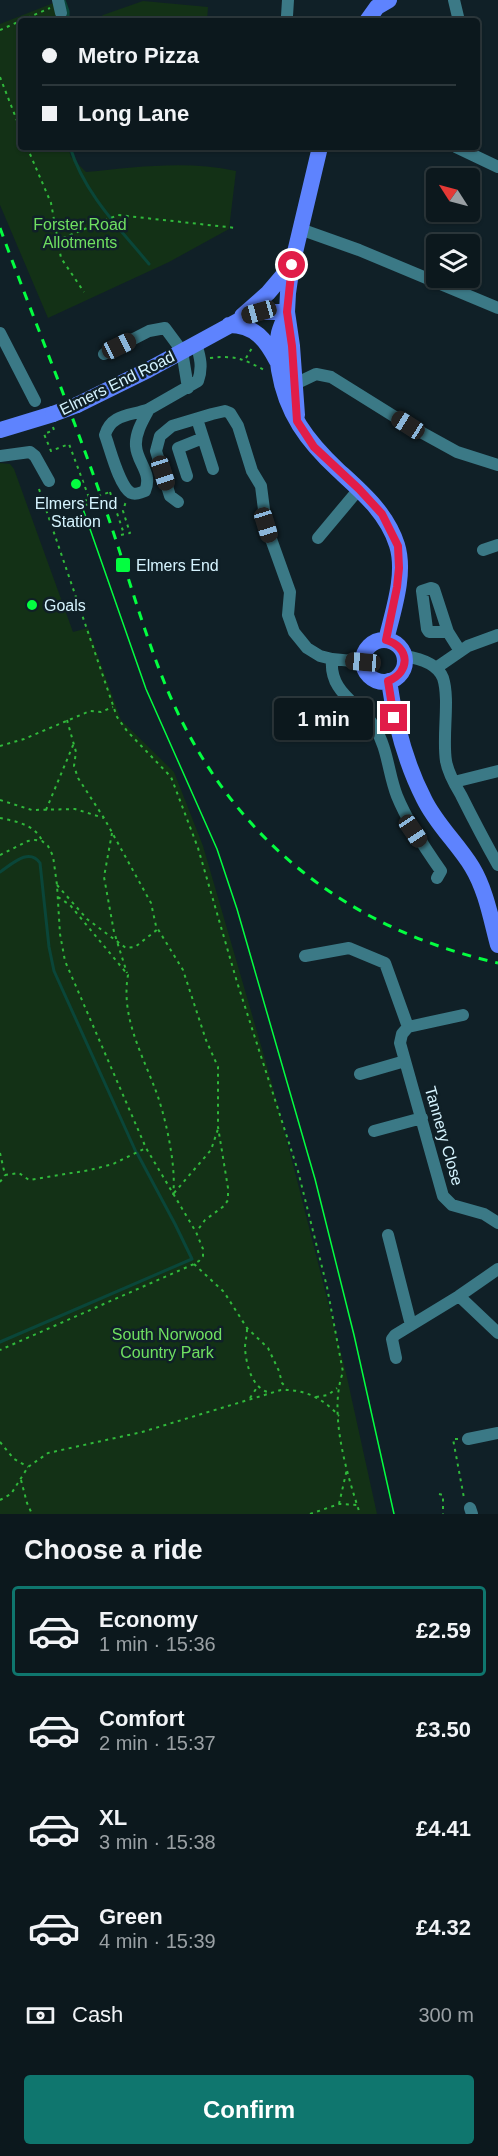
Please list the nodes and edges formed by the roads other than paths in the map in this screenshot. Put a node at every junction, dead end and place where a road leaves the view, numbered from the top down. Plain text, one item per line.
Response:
1 (288, 0) edge
2 (368, 0) edge
3 (389, 0) edge
4 (454, 0) edge
5 (286, 16) dead end
6 (366, 18) edge
7 (368, 18) edge
8 (458, 18) edge
9 (319, 150) edge
10 (462, 150) edge
11 (498, 167) edge
12 (300, 230) junction
13 (292, 265) junction
14 (498, 308) edge
15 (287, 312) junction
16 (229, 325) junction
17 (2, 340) edge
18 (189, 347) junction
19 (104, 354) dead end
20 (278, 361) junction
21 (288, 381) junction
22 (188, 388) junction
23 (34, 401) dead end
24 (149, 409) junction
25 (197, 419) junction
26 (0, 430) edge
27 (203, 438) junction
28 (0, 456) edge
29 (498, 465) edge
30 (213, 469) dead end
31 (187, 476) dead end
32 (49, 481) road end
33 (359, 489) junction
34 (178, 502) dead end
35 (318, 538) dead end
36 (498, 545) edge
37 (483, 550) dead end
38 (448, 632) dead end
39 (498, 635) edge
40 (386, 640) junction
41 (460, 651) junction
42 (404, 656) junction
43 (332, 659) junction
44 (363, 662) junction
45 (436, 668) junction
46 (388, 681) junction
47 (498, 771) edge
48 (454, 782) junction
49 (498, 865) edge
50 (437, 878) dead end
51 (498, 943) edge
52 (305, 956) dead end
53 (463, 1015) dead end
54 (408, 1027) junction
55 (405, 1061) junction
56 (360, 1074) dead end
57 (422, 1119) junction
58 (374, 1131) dead end
59 (498, 1223) edge
60 (388, 1235) dead end
61 (498, 1269) edge
62 (459, 1296) junction
63 (411, 1324) junction
64 (498, 1333) edge
65 (396, 1358) dead end
66 (498, 1433) edge
67 (468, 1439) road end

1 - 5 street
2 - 6 main road
3 - 7 main road
4 - 8 street
9 - 12 main road
10 - 11 street
12 - 13 main road
12 - 14 street
13 - 15 main road
13 - 16 main road
15 - 16 main road, Elmers End Road
15 - 20 main road
15 - 21 main road
16 - 18 main road, Elmers End Road
16 - 20 main road
17 - 23 street
18 - 19 street
18 - 22 street
18 - 22 street
18 - 26 main road, Elmers End Road, bridge
20 - 21 main road
21 - 29 street
21 - 33 main road
22 - 24 street
24 - 24 street
25 - 27 street
25 - 34 street
25 - 43 street
27 - 30 street
27 - 31 street
28 - 32 street
33 - 35 street
33 - 40 main road
36 - 37 street
38 - 41 street
39 - 41 street
40 - 42 main road
40 - 44 main road
41 - 45 street
42 - 45 street
42 - 46 main road
43 - 44 street
43 - 50 street
44 - 46 main road
45 - 48 street
46 - 51 main road
47 - 48 street
48 - 49 street
52 - 54 street
53 - 54 street
54 - 55 street, Tannery Close
55 - 56 street
55 - 57 street, Tannery Close
57 - 58 street
57 - 59 street, Tannery Close
60 - 63 street
61 - 62 street
62 - 63 street
62 - 64 street
63 - 65 street
66 - 67 street

